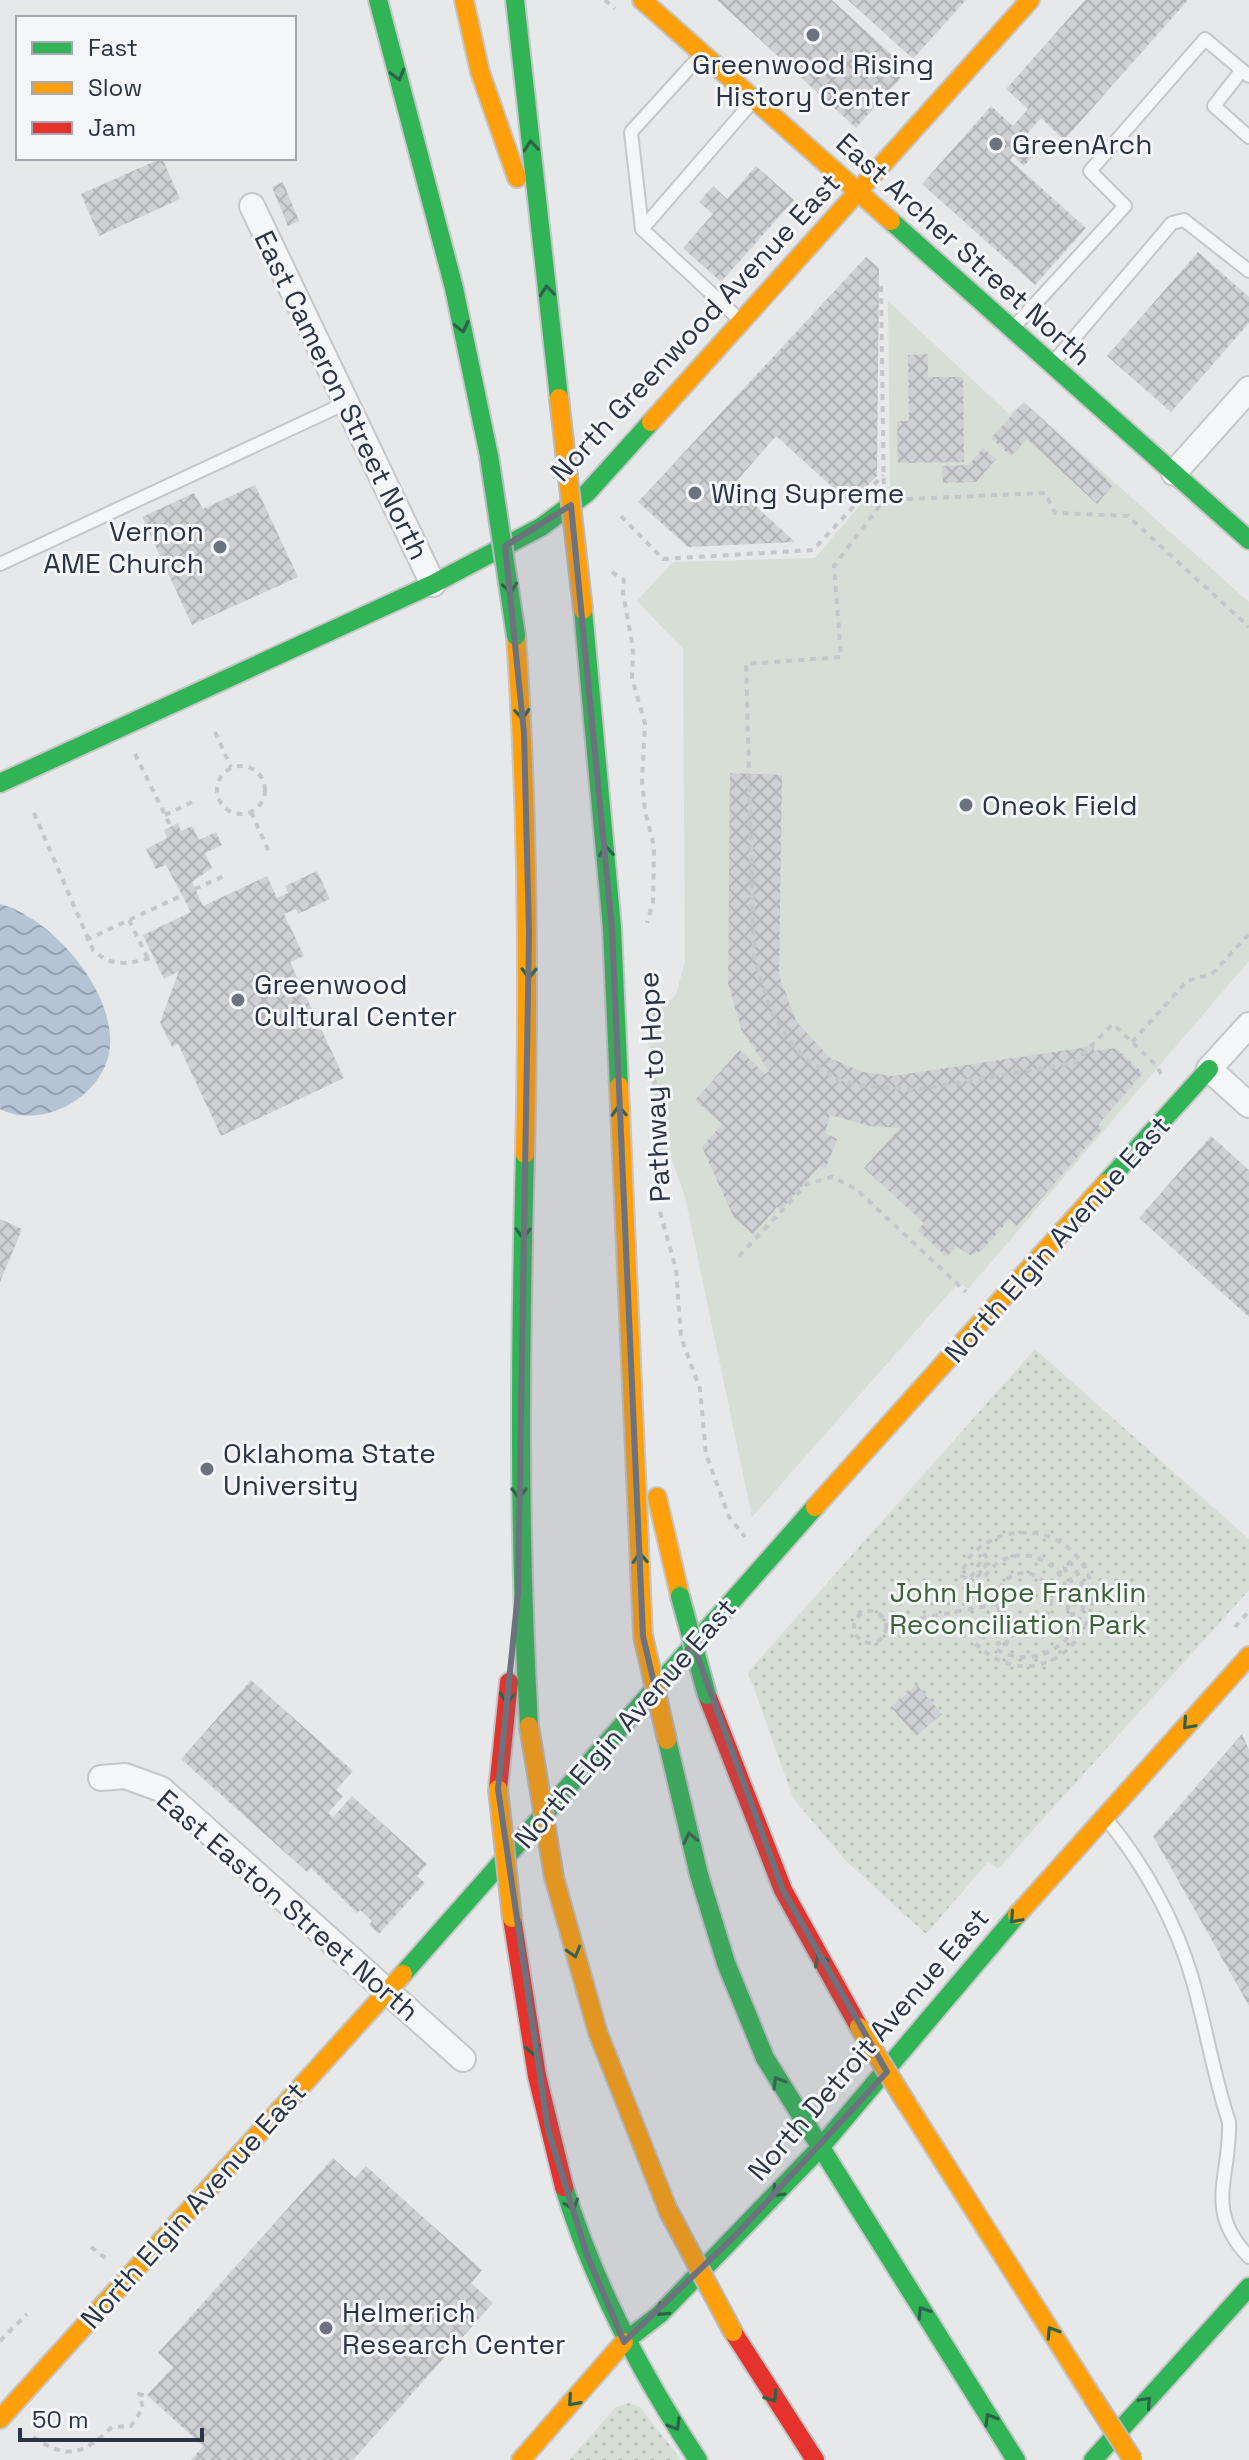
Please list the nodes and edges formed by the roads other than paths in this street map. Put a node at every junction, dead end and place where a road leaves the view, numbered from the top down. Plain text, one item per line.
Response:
1 (378, 0) edge
2 (464, 0) edge
3 (515, 0) edge
4 (642, 0) edge
5 (1030, 0) edge
6 (702, 54) junction
7 (1246, 73) edge
8 (754, 100) junction
9 (1249, 137) edge
10 (857, 192) junction
11 (252, 206) dead end
12 (642, 229) junction
13 (543, 252) junction
14 (1249, 271) edge
15 (742, 322) junction
16 (1012, 329) junction
17 (1051, 364) junction
18 (1249, 389) edge
19 (348, 402) junction
20 (1174, 473) junction
21 (1249, 540) edge
22 (0, 564) edge
23 (433, 584) junction
24 (0, 783) edge
25 (1249, 1025) edge
26 (1209, 1069) junction
27 (1249, 1105) edge
28 (623, 1189) junction
29 (518, 1593) junction
30 (1246, 1665) edge
31 (101, 1778) dead end
32 (1105, 1817) junction
33 (387, 1990) junction
34 (463, 2059) dead end
35 (819, 2149) junction
36 (1249, 2257) edge
37 (1246, 2296) edge
38 (624, 2342) junction
39 (0, 2419) edge
40 (521, 2460) edge
41 (698, 2460) edge
42 (815, 2460) edge
43 (1016, 2460) edge
44 (1093, 2460) edge
45 (1133, 2460) edge

1 -> 29 main road, bridge
2 - 13 main road
13 -> 3 main road
4 - 6 main road, East Archer Street North
5 - 10 main road, North Greenwood Avenue East
6 - 8 main road, East Archer Street North
6 - 12 lane
7 - 9 lane
7 - 16 lane
8 - 10 main road, East Archer Street North
8 - 12 lane
10 - 15 main road, North Greenwood Avenue East
10 - 16 main road, East Archer Street North
11 - 19 street, East Cameron Street North
12 - 15 lane
28 -> 13 main road, bridge
14 - 17 lane
15 - 23 main road, North Greenwood Avenue East
16 - 17 main road, East Archer Street North
17 - 20 main road, East Archer Street North
18 - 20 street
19 - 22 lane
19 - 23 street, East Cameron Street North
20 - 21 main road, East Archer Street North
23 - 24 main road, North Greenwood Avenue East
25 - 26 street, North Elgin Avenue East
26 - 27 street
26 - 33 main road, North Elgin Avenue East
35 -> 28 main road, bridge
45 -> 28 main road, bridge
29 -> 38 main road, bridge
29 -> 42 main road, bridge
30 -> 32 main road, North Detroit Avenue East
31 - 33 street, East Easton Street North
32 -> 35 main road, North Detroit Avenue East
32 - 36 lane
33 - 34 street, East Easton Street North
33 - 39 main road, North Elgin Avenue East
35 -> 38 main road, North Detroit Avenue East
43 -> 35 main road
44 -> 37 main road
38 -> 40 main road, North Detroit Avenue East
38 -> 41 main road

